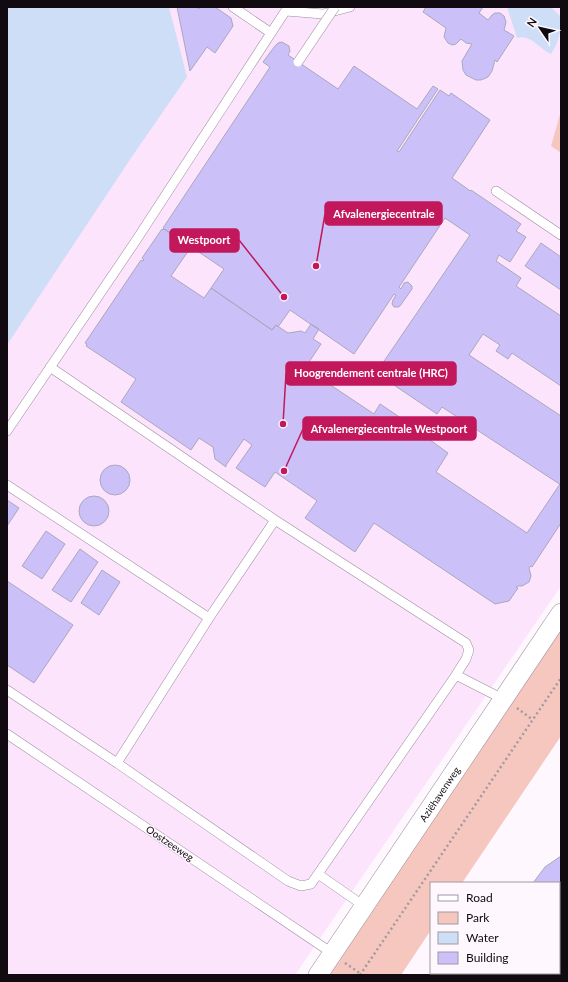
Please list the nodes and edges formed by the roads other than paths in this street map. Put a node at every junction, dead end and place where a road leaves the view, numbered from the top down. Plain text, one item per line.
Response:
1 (234, 7) edge
2 (335, 7) edge
3 (350, 7) edge
4 (287, 9) edge
5 (271, 33) junction
6 (298, 62) dead end
7 (496, 191) dead end
8 (561, 234) edge
9 (50, 367) junction
10 (7, 431) edge
11 (7, 485) edge
12 (275, 520) junction
13 (561, 613) edge
14 (209, 618) junction
15 (456, 675) junction
16 (7, 690) edge
17 (503, 699) junction
18 (7, 734) edge
19 (117, 763) junction
20 (318, 874) junction
21 (364, 906) junction
22 (332, 953) junction
23 (318, 975) edge

1 - 5 lane
2 - 6 lane, bridge
3 - 4 lane
4 - 5 lane
5 - 9 lane
7 - 8 lane
9 - 10 lane
9 - 12 lane
11 - 14 lane
12 - 14 lane
12 - 15 lane
13 - 17 street, Aziëhavenweg
14 - 19 lane
15 - 17 lane
15 - 20 lane
16 - 19 lane
17 - 21 street, Aziëhavenweg
18 - 22 lane, Oostzeeweg
19 - 20 lane
20 - 21 lane
21 - 22 street, Aziëhavenweg
22 - 23 street, Aziëhavenweg

